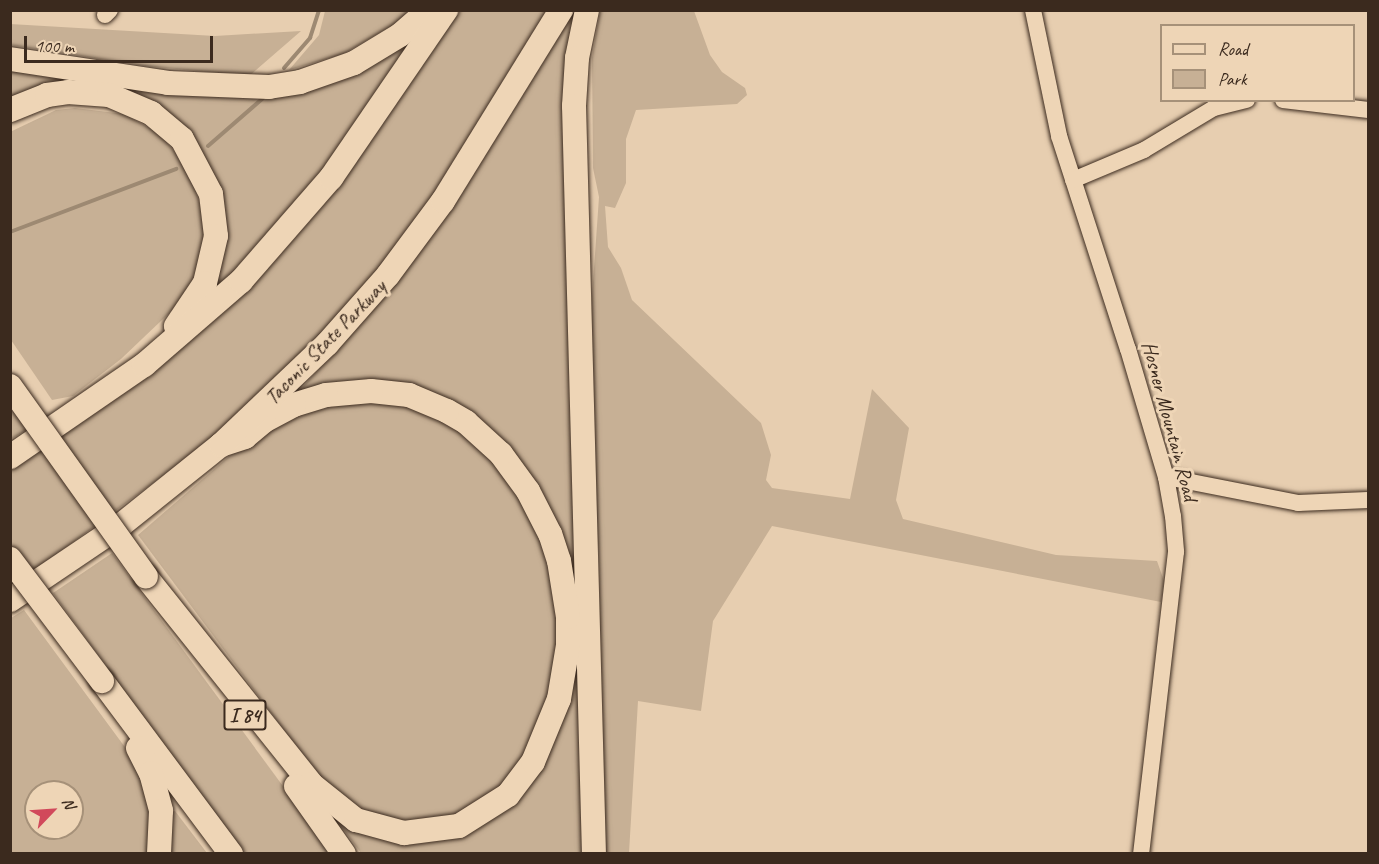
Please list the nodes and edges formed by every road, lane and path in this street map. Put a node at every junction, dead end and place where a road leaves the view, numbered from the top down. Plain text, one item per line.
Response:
1 (429, 10) edge
2 (446, 10) edge
3 (561, 10) edge
4 (587, 10) edge
5 (1033, 10) edge
6 (10, 59) edge
7 (1239, 102) edge
8 (1300, 102) edge
9 (10, 110) edge
10 (1368, 110) edge
11 (1073, 180) junction
12 (144, 365) junction
13 (10, 387) edge
14 (221, 445) junction
15 (10, 457) edge
16 (1166, 477) junction
17 (1368, 500) edge
18 (10, 559) edge
19 (146, 577) junction
20 (10, 600) edge
21 (102, 681) junction
22 (159, 854) edge
23 (231, 854) edge
24 (344, 854) edge
25 (594, 854) edge
26 (1141, 854) edge

1 - 6 highway
2 - 12 highway
3 - 14 highway, Taconic State Parkway
4 - 25 highway
5 - 11 street, Hosner Mountain Road
7 - 11 street
8 - 10 street
9 - 12 highway
11 - 16 street, Hosner Mountain Road
12 - 15 highway
13 - 19 highway, I 84, bridge
14 - 19 highway
14 - 20 highway, Taconic State Parkway
16 - 17 street
16 - 26 street, Hosner Mountain Road
18 - 21 highway, bridge
19 - 24 highway, I 84
21 - 22 highway
21 - 23 highway

